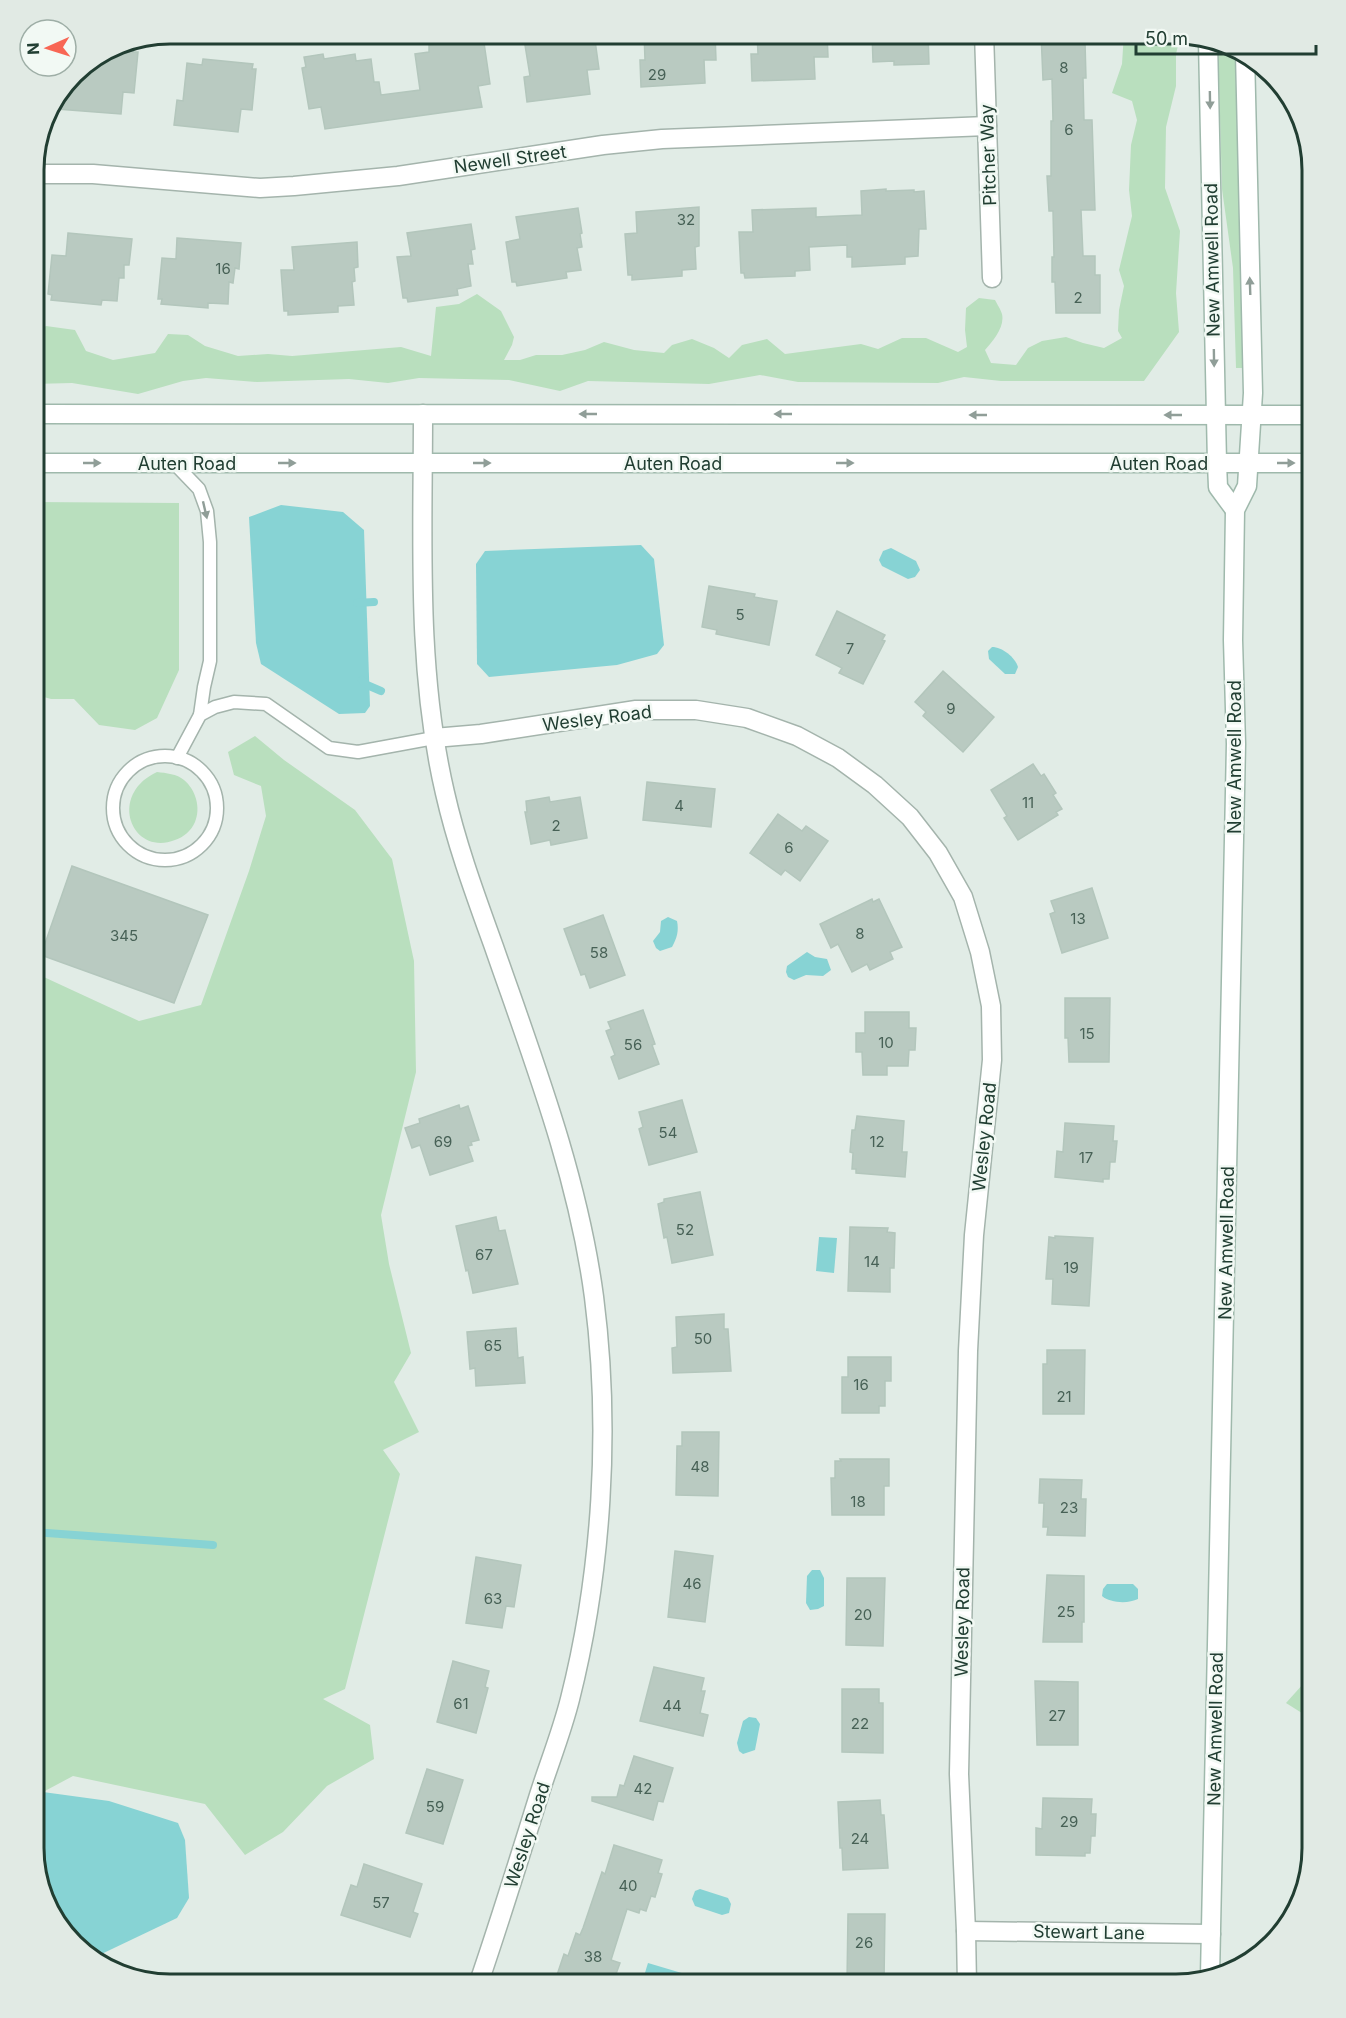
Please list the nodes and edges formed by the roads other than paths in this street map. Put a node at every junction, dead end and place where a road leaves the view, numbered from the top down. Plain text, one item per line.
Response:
1 (984, 44) edge
2 (1208, 48) edge
3 (1245, 64) edge
4 (987, 126) junction
5 (44, 174) edge
6 (992, 278) dead end
7 (44, 414) edge
8 (423, 414) junction
9 (1215, 415) junction
10 (1253, 415) junction
11 (1303, 415) edge
12 (44, 463) edge
13 (174, 463) junction
14 (423, 463) junction
15 (1217, 463) junction
16 (1249, 463) junction
17 (1303, 463) edge
18 (1235, 510) junction
19 (200, 715) junction
20 (434, 738) junction
21 (177, 758) junction
22 (966, 1931) junction
23 (1211, 1934) junction
24 (1210, 1970) edge
25 (482, 1974) edge
26 (967, 1974) edge

1 - 4 street, Pitcher Way
2 -> 9 street, New Amwell Road
10 -> 3 street, New Amwell Road
4 - 5 street, Newell Street
4 - 6 street, Pitcher Way
7 - 8 street
9 -> 8 street
8 - 14 street, Wesley Road
9 - 10 street
9 - 15 street, New Amwell Road
10 - 11 street
10 - 16 street, New Amwell Road
12 -> 13 street, Auten Road
13 -> 14 street, Auten Road
13 -> 19 lane
14 -> 15 street, Auten Road
14 - 20 street, Wesley Road
15 - 16 street, Auten Road
15 - 18 street, New Amwell Road
16 -> 17 street, Auten Road
16 - 18 street, New Amwell Road
18 - 23 street, New Amwell Road
19 - 20 lane
19 - 21 lane
20 - 22 street, Wesley Road
20 - 25 street, Wesley Road
21 - 21 lane
22 - 23 street, Stewart Lane
22 - 26 street, Wesley Road
23 - 24 street, New Amwell Road

